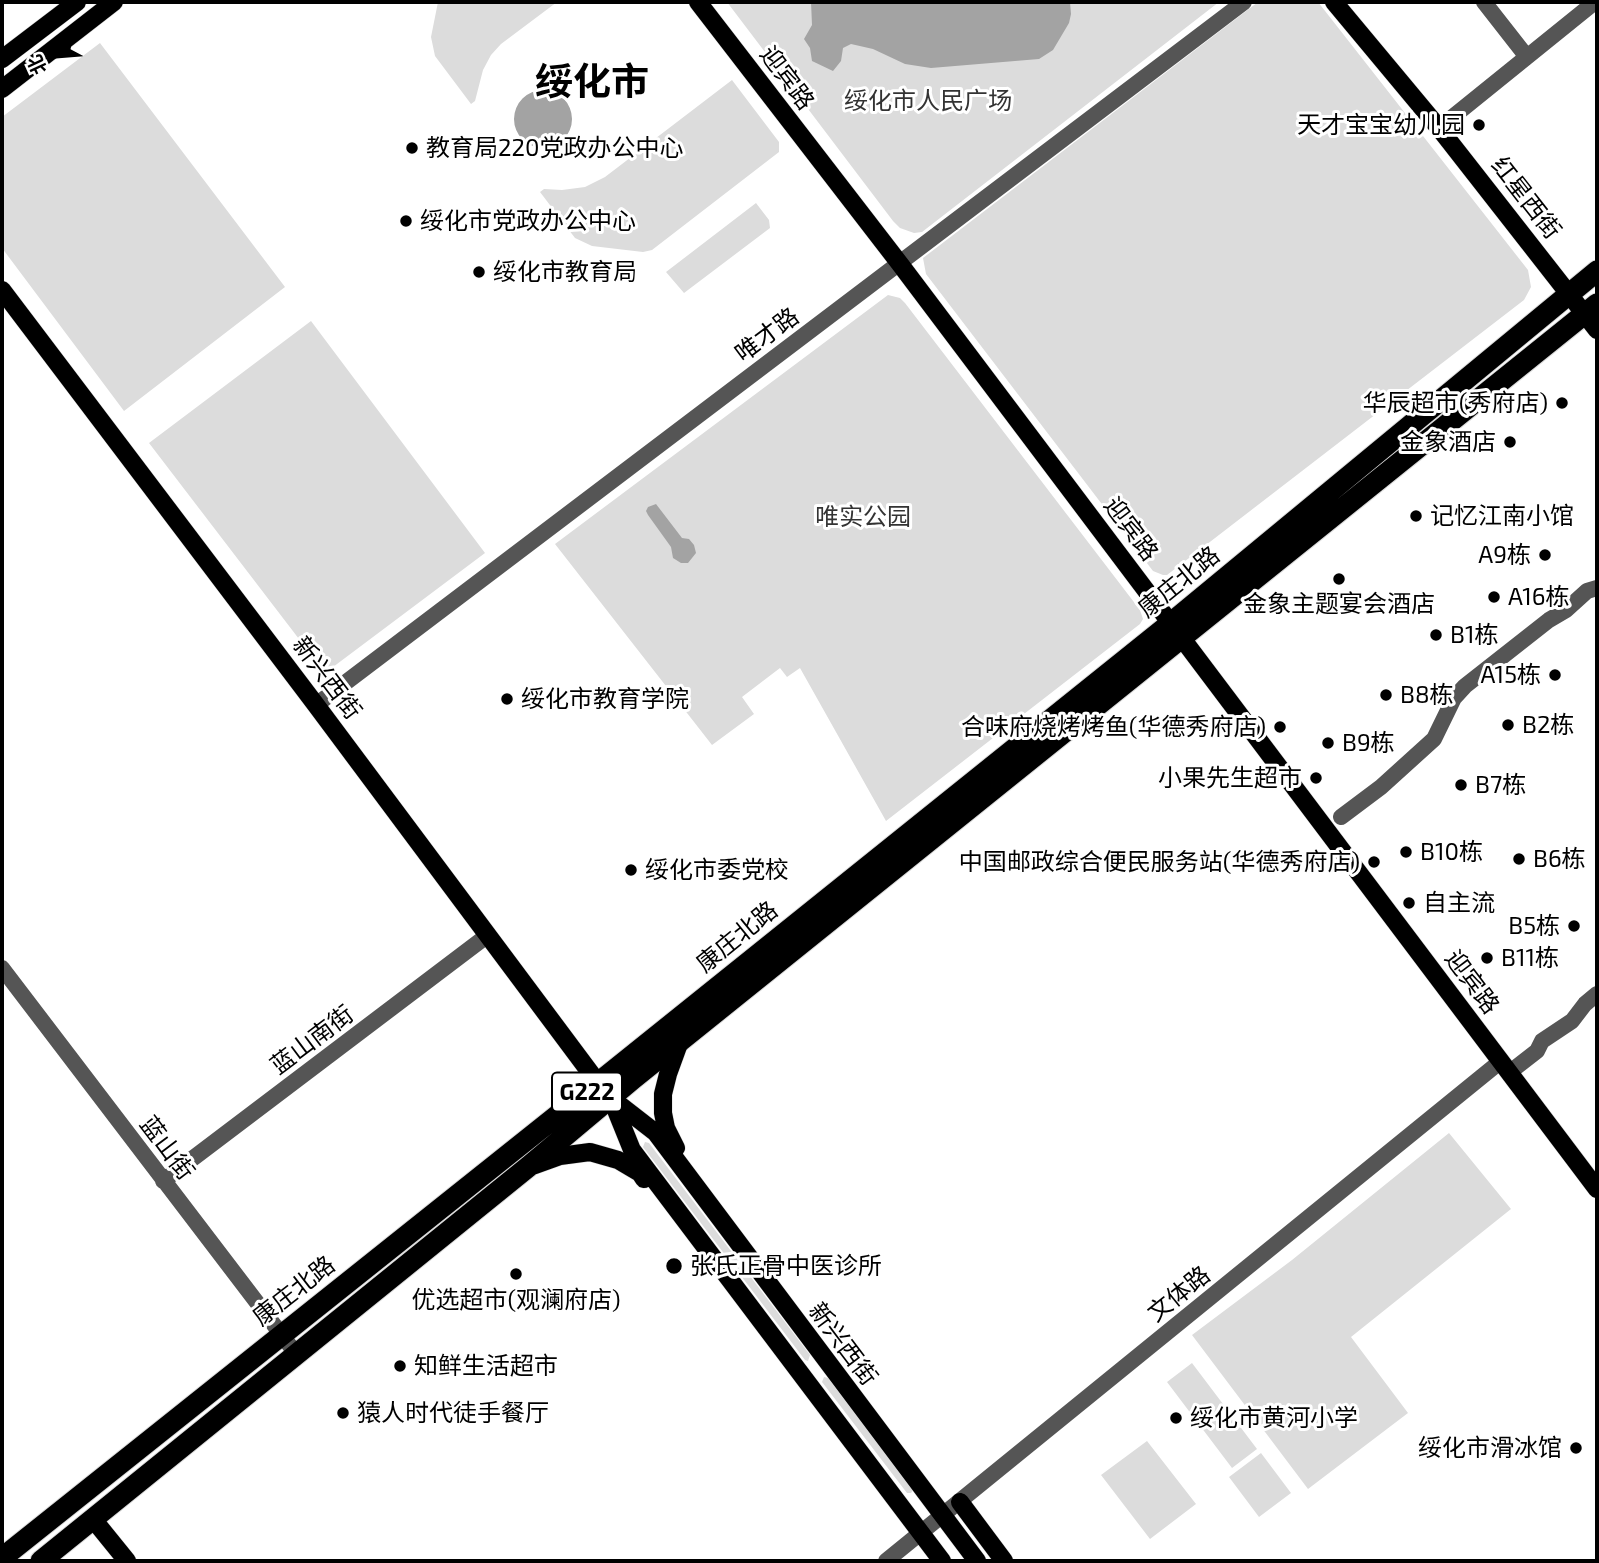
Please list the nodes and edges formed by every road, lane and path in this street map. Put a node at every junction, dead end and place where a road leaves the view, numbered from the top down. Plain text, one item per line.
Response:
1 (77, 2) edge
2 (114, 2) edge
3 (698, 2) edge
4 (1244, 2) edge
5 (1334, 2) edge
6 (1484, 2) edge
7 (1584, 5) edge
8 (1527, 57) junction
9 (2, 60) edge
10 (2, 89) edge
11 (1439, 128) junction
12 (900, 264) junction
13 (1597, 271) edge
14 (2, 290) edge
15 (1570, 294) junction
16 (1593, 316) edge
17 (1597, 588) edge
18 (1176, 631) junction
19 (316, 705) junction
20 (1341, 817) dead end
21 (488, 935) junction
22 (2, 968) edge
23 (1597, 995) edge
24 (680, 1041) junction
25 (1505, 1067) junction
26 (604, 1091) junction
27 (528, 1167) junction
28 (163, 1181) junction
29 (1597, 1189) edge
30 (727, 1231) junction
31 (707, 1248) junction
32 (281, 1335) junction
33 (297, 1355) junction
34 (825, 1362) junction
35 (804, 1379) junction
36 (960, 1502) junction
37 (943, 1516) junction
38 (93, 1519) junction
39 (921, 1533) junction
40 (2, 1558) edge
41 (41, 1561) edge
42 (127, 1561) edge
43 (886, 1561) edge
44 (942, 1561) edge
45 (977, 1561) edge
46 (1004, 1561) edge

1 - 9 main road
2 - 10 main road
3 - 12 main road, 迎宾路
4 - 12 street, 唯才路
5 - 11 main road, 红星西街
6 - 8 street
7 - 8 street
8 - 11 street
11 - 15 main road, 红星西街
12 - 18 main road, 迎宾路
12 - 19 street, 唯才路
13 - 15 highway, 康庄北路 / G222
14 - 19 main road, 新兴西街
15 - 16 main road, 红星西街
15 - 18 highway, 康庄北路 / G222
16 - 18 highway, 康庄北路 / G222
17 - 20 street
18 - 24 highway, 康庄北路 / G222
18 - 25 main road, 迎宾路
18 - 26 highway, 康庄北路 / G222
19 - 21 main road, 新兴西街
21 - 26 main road, 新兴西街
21 - 28 street, 蓝山南街
22 - 28 street, 蓝山街
23 - 25 street, 文体路
24 - 26 highway, 康庄北路 / G222
24 - 30 main road
25 - 29 main road, 迎宾路
25 - 36 street, 文体路
26 - 27 highway, 康庄北路 / G222
26 - 30 main road, 新兴西街
26 - 31 main road, 新兴西街
26 - 32 highway, 康庄北路 / G222
27 - 31 main road
27 - 33 highway, 康庄北路 / G222
28 - 32 street, 蓝山街
30 - 34 main road, 新兴西街
31 - 35 main road, 新兴西街
32 - 33 street, 蓝山街
32 - 40 highway, 康庄北路 / G222
33 - 38 highway, 康庄北路 / G222
34 - 35 main road
34 - 37 main road, 新兴西街
35 - 39 main road, 新兴西街
36 - 37 street, 文体路
36 - 46 main road
37 - 39 street, 文体路
37 - 45 main road, 新兴西街
38 - 41 highway, 康庄北路 / G222
38 - 42 main road
39 - 43 street, 文体路
39 - 44 main road, 新兴西街

